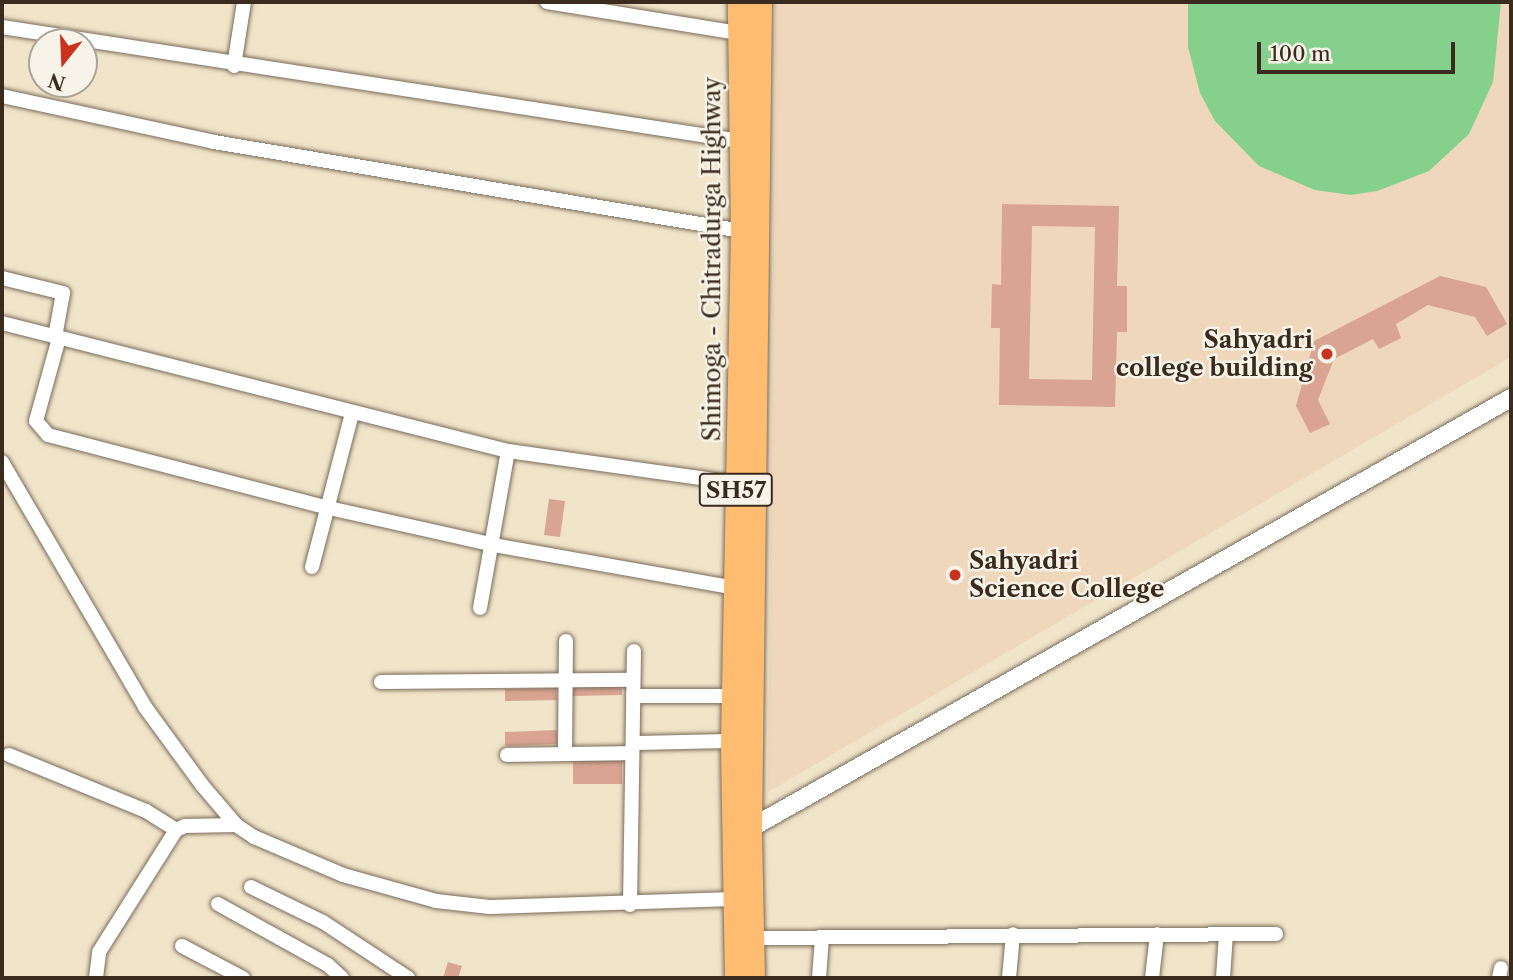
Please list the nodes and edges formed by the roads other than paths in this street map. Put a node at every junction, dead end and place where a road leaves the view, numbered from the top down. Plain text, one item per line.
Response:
1 (244, 2) edge
2 (547, 2) edge
3 (739, 2) edge
4 (760, 2) edge
5 (2, 27) edge
6 (749, 35) junction
7 (234, 66) junction
8 (2, 96) edge
9 (740, 141) junction
10 (742, 231) junction
11 (2, 278) edge
12 (2, 323) edge
13 (57, 337) junction
14 (1511, 398) edge
15 (352, 413) junction
16 (508, 451) junction
17 (2, 462) edge
18 (737, 483) junction
19 (328, 509) junction
20 (494, 545) junction
21 (312, 567) dead end
22 (735, 588) junction
23 (480, 608) dead end
24 (566, 641) dead end
25 (634, 651) dead end
26 (568, 680) junction
27 (633, 680) junction
28 (381, 682) dead end
29 (633, 696) junction
30 (733, 696) junction
31 (732, 741) junction
32 (632, 748) junction
33 (565, 754) junction
34 (9, 755) dead end
35 (507, 755) dead end
36 (236, 825) junction
37 (176, 830) junction
38 (742, 834) junction
39 (251, 887) dead end
40 (734, 899) junction
41 (218, 904) dead end
42 (631, 905) junction
43 (1013, 934) junction
44 (1157, 934) junction
45 (1226, 934) junction
46 (1276, 934) dead end
47 (822, 937) junction
48 (752, 938) junction
49 (181, 946) dead end
50 (96, 978) edge
51 (243, 978) edge
52 (342, 978) edge
53 (408, 978) edge
54 (736, 978) edge
55 (753, 978) edge
56 (819, 978) edge
57 (1009, 978) edge
58 (1152, 978) edge
59 (1223, 978) edge

1 - 7 street
2 - 6 street
3 - 6 main road, Shimoga - Chitradurga Highway / SH57
4 - 6 main road, Shimoga - Chitradurga Highway / SH57
5 - 7 street
6 - 9 main road, Shimoga - Chitradurga Highway / SH57
6 - 38 main road, Shimoga - Chitradurga Highway / SH57
7 - 9 street
8 - 10 street
9 - 10 main road, Shimoga - Chitradurga Highway / SH57
10 - 18 main road, Shimoga - Chitradurga Highway / SH57
11 - 13 street
12 - 13 street
13 - 15 street
13 - 19 street
14 - 38 street
15 - 16 street
15 - 19 street
16 - 18 street
16 - 20 street
17 - 36 street
18 - 22 main road, Shimoga - Chitradurga Highway / SH57
19 - 20 street
19 - 21 street
20 - 22 street
20 - 23 street
22 - 30 main road, Shimoga - Chitradurga Highway / SH57
24 - 26 street
25 - 27 street
26 - 27 street
26 - 28 street
26 - 33 street
27 - 29 street
29 - 30 street
29 - 32 street
30 - 31 main road, Shimoga - Chitradurga Highway / SH57
31 - 32 street
31 - 38 main road, Shimoga - Chitradurga Highway / SH57
32 - 33 street
32 - 42 street
33 - 35 street
34 - 37 street
36 - 37 street
36 - 42 street
37 - 50 street
38 - 40 main road, Shimoga - Chitradurga Highway / SH57
38 - 48 main road, Shimoga - Chitradurga Highway / SH57
39 - 53 street
40 - 42 street
40 - 54 main road, Shimoga - Chitradurga Highway / SH57
41 - 52 street
43 - 44 street
43 - 47 street
43 - 57 street
44 - 45 street
44 - 58 street
45 - 46 street
45 - 59 street
47 - 48 street
47 - 56 street
48 - 55 main road, Shimoga - Chitradurga Highway / SH57
49 - 51 street

